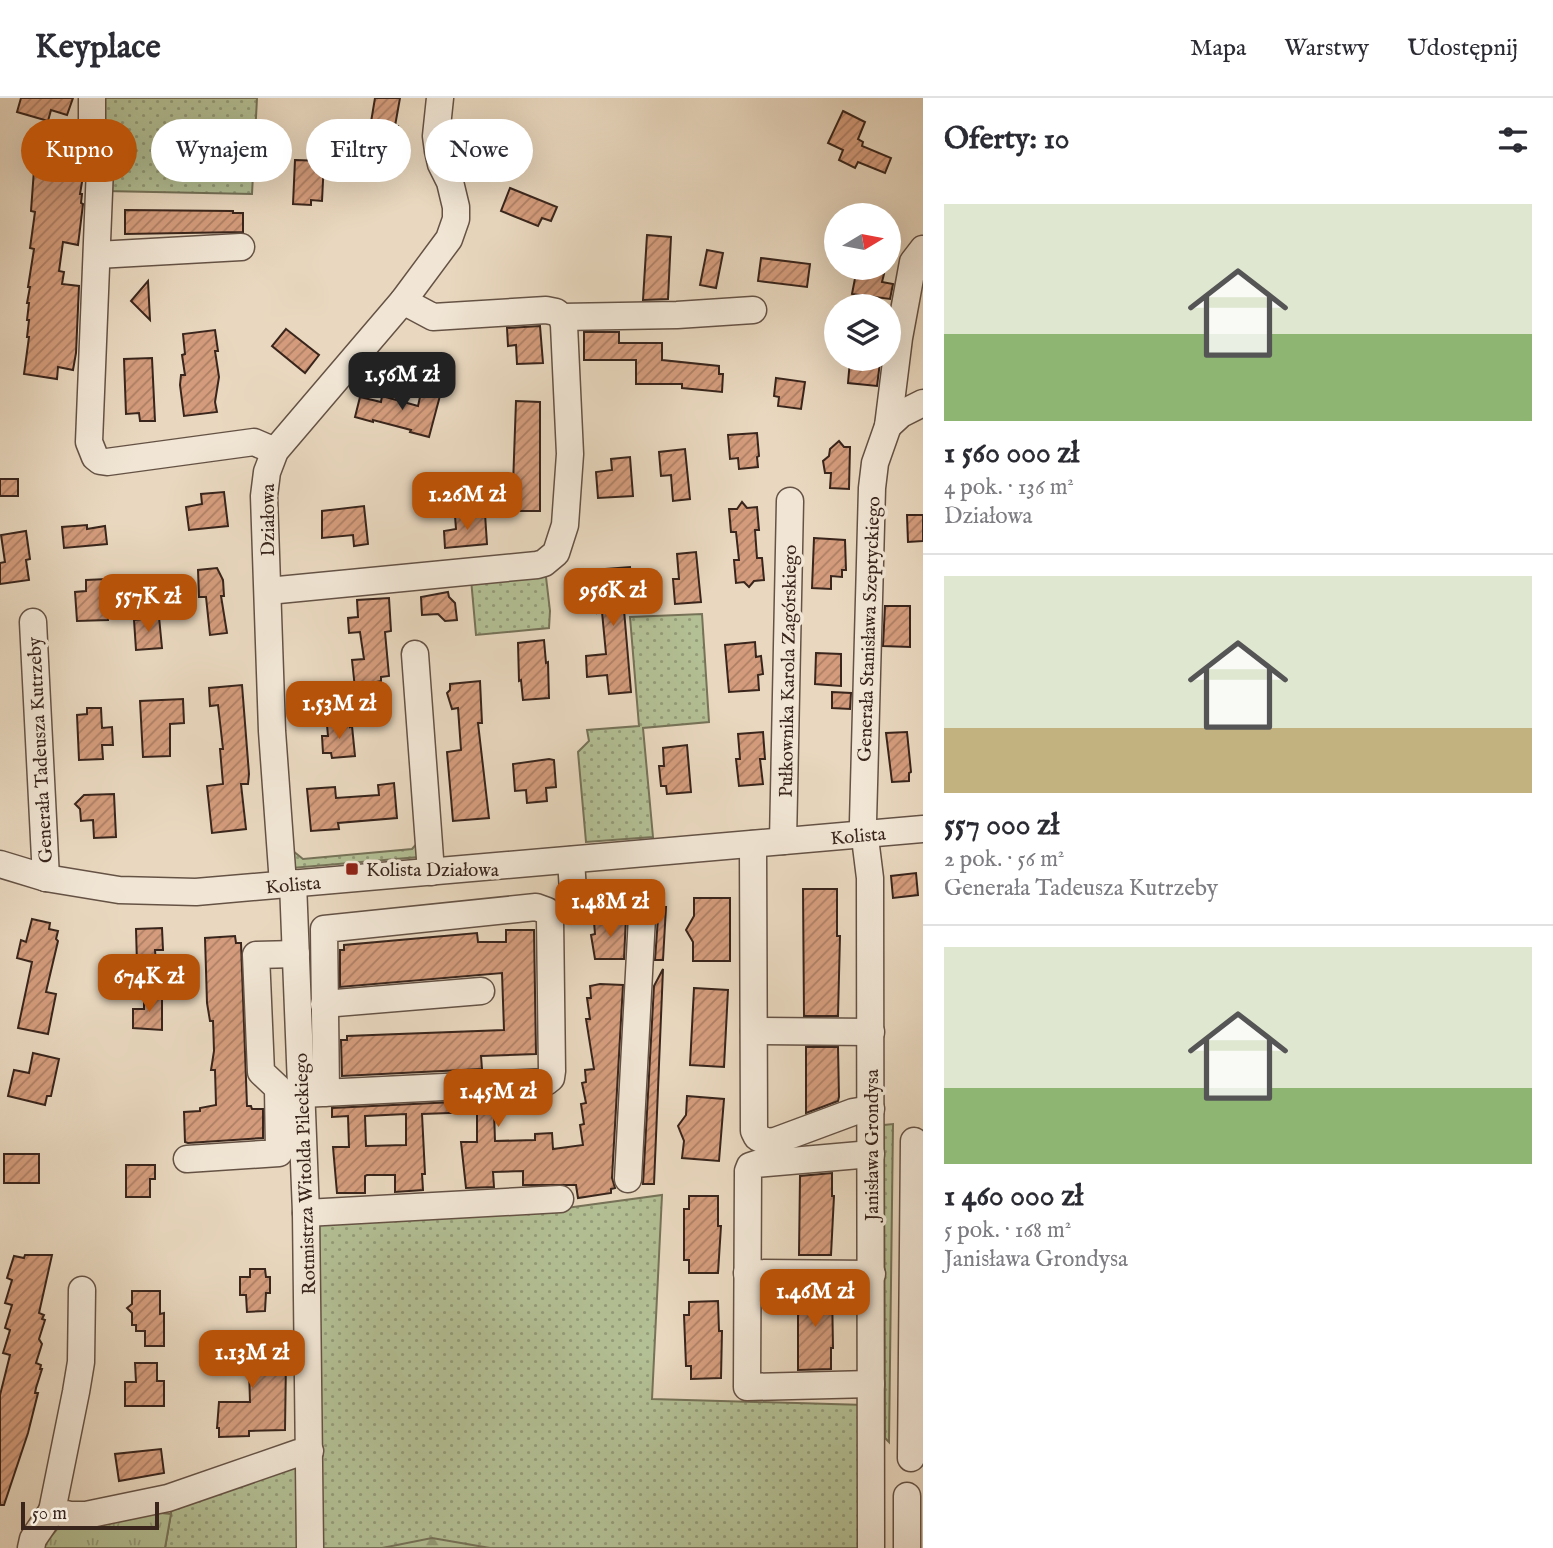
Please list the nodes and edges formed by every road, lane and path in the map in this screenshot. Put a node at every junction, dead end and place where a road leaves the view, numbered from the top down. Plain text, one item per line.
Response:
1 (92, 98) edge
2 (440, 98) edge
3 (241, 247) dead end
4 (923, 249) edge
5 (97, 254) junction
6 (403, 301) junction
7 (753, 310) dead end
8 (562, 317) junction
9 (923, 403) edge
10 (888, 426) junction
11 (275, 451) junction
12 (790, 501) dead end
13 (268, 591) junction
14 (33, 622) dead end
15 (415, 654) dead end
16 (923, 830) edge
17 (865, 834) junction
18 (783, 841) junction
19 (753, 844) junction
20 (571, 860) junction
21 (0, 864) edge
22 (432, 872) junction
23 (46, 878) junction
24 (288, 884) junction
25 (296, 954) junction
26 (481, 991) dead end
27 (324, 1004) junction
28 (754, 1031) junction
29 (871, 1032) junction
30 (314, 1093) junction
31 (871, 1109) junction
32 (914, 1141) dead end
33 (871, 1154) junction
34 (187, 1159) dead end
35 (628, 1179) dead end
36 (559, 1199) dead end
37 (306, 1213) junction
38 (918, 1213) edge
39 (747, 1273) junction
40 (872, 1274) junction
41 (82, 1290) dead end
42 (871, 1384) junction
43 (310, 1451) junction
44 (899, 1457) edge
45 (907, 1496) dead end
46 (51, 1511) junction
47 (31, 1548) edge
48 (310, 1548) edge
49 (871, 1548) edge
50 (906, 1548) edge

1 - 5 street
2 - 6 street, Działowa
3 - 5 street
4 - 10 street, Generała Stanisława Szeptyckiego
5 - 11 street
6 - 8 street
6 - 11 street, Działowa
7 - 8 street
8 - 13 street
9 - 10 street
10 - 17 street, Generała Stanisława Szeptyckiego
11 - 13 street, Działowa
12 - 18 street, Pułkownika Karola Zagórskiego
13 - 24 street, Działowa
14 - 23 street, Generała Tadeusza Kutrzeby
15 - 22 street
16 - 17 street, Kolista
17 - 18 street, Kolista
17 - 29 street, Janisława Grondysa
18 - 19 street, Kolista
19 - 20 street, Kolista
19 - 28 street
20 - 22 street, Kolista
20 - 35 street
21 - 23 street, Kolista
22 - 24 street, Kolista
23 - 24 street, Kolista
24 - 25 street, Rotmistrza Witolda Pileckiego
25 - 30 street, Rotmistrza Witolda Pileckiego
25 - 34 street
26 - 27 street
27 - 30 street
27 - 30 street
28 - 29 street
28 - 31 street
29 - 31 street, Janisława Grondysa
30 - 37 street, Rotmistrza Witolda Pileckiego
31 - 33 street, Janisława Grondysa
32 - 38 street
33 - 39 street
33 - 40 street, Janisława Grondysa
36 - 37 street
37 - 43 street, Rotmistrza Witolda Pileckiego
38 - 44 street
39 - 40 street
39 - 42 street
40 - 42 street, Janisława Grondysa
41 - 46 street
42 - 44 street, Janisława Grondysa
43 - 46 street
43 - 48 street, Rotmistrza Witolda Pileckiego
44 - 49 street, Janisława Grondysa
45 - 50 street
46 - 47 street

